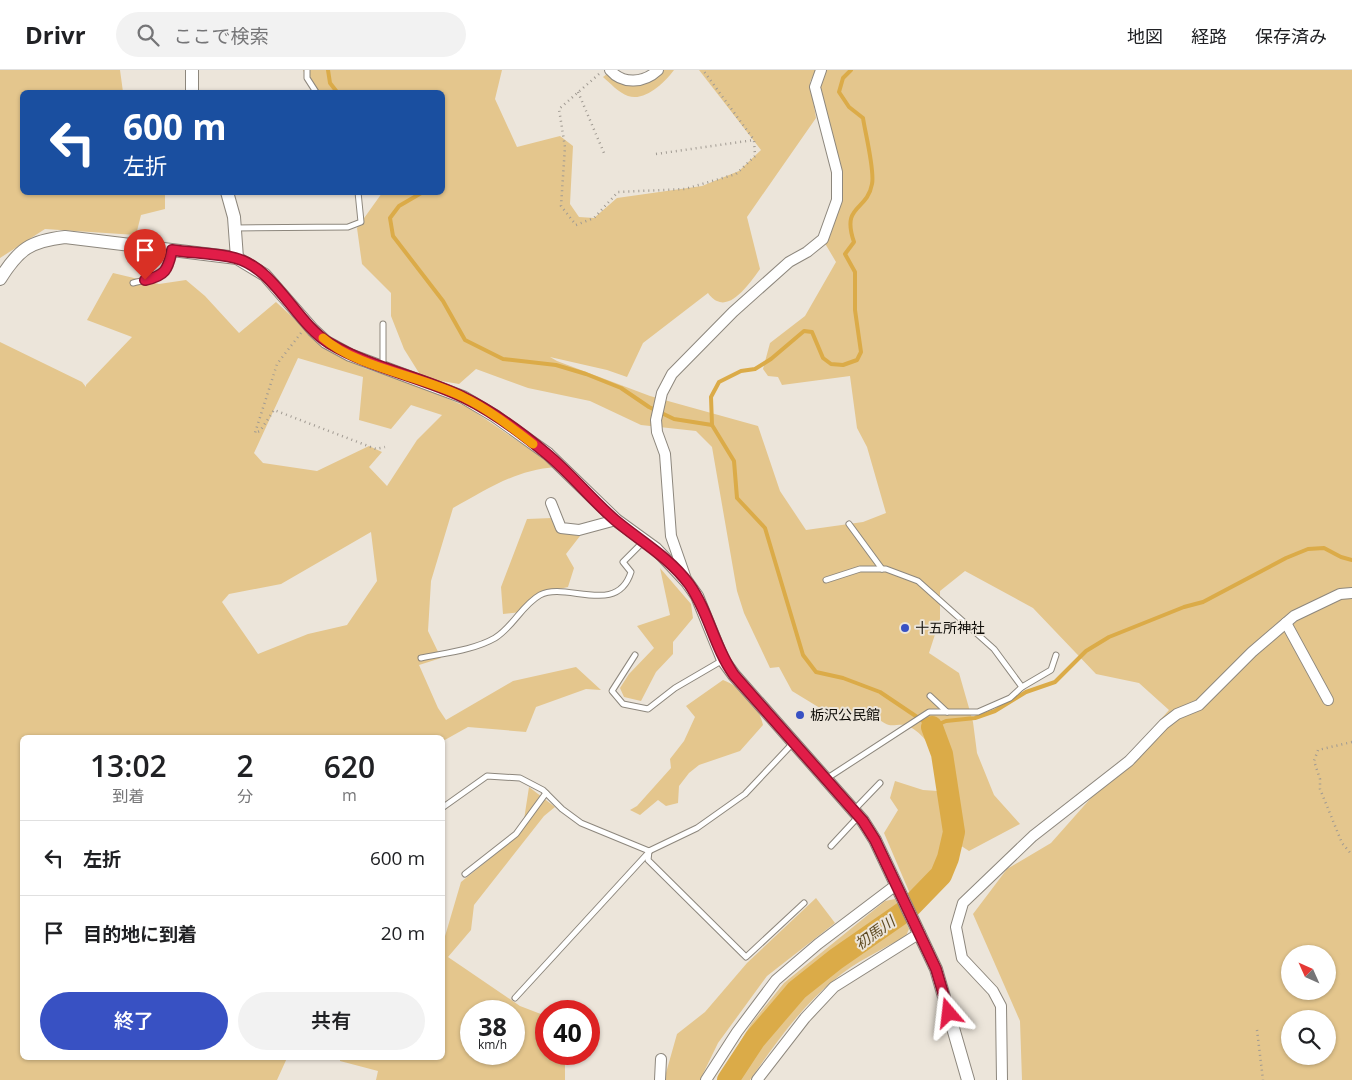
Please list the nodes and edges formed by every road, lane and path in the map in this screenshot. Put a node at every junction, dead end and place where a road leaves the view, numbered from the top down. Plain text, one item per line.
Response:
1 (192, 70) edge
2 (307, 70) edge
3 (604, 70) edge
4 (610, 70) edge
5 (658, 70) edge
6 (703, 70) edge
7 (821, 70) edge
8 (192, 90) edge
9 (315, 90) edge
10 (578, 92) junction
11 (754, 140) junction
12 (604, 154) dead end
13 (656, 154) dead end
14 (228, 195) edge
15 (358, 195) edge
16 (235, 228) junction
17 (172, 250) junction
18 (237, 258) junction
19 (0, 279) edge
20 (133, 283) dead end
21 (308, 324) junction
22 (383, 324) dead end
23 (383, 367) junction
24 (385, 447) dead end
25 (551, 502) dead end
26 (616, 520) junction
27 (849, 524) dead end
28 (644, 540) junction
29 (882, 569) junction
30 (826, 580) dead end
31 (687, 582) junction
32 (1352, 593) edge
33 (1286, 623) junction
34 (1056, 654) dead end
35 (635, 655) dead end
36 (422, 658) dead end
37 (723, 660) junction
38 (1022, 687) junction
39 (930, 696) dead end
40 (1328, 700) dead end
41 (948, 713) junction
42 (1352, 742) edge
43 (794, 743) junction
44 (826, 779) junction
45 (880, 783) dead end
46 (546, 793) junction
47 (445, 806) edge
48 (856, 813) junction
49 (831, 846) dead end
50 (649, 851) junction
51 (1352, 855) edge
52 (465, 874) dead end
53 (899, 889) junction
54 (804, 903) dead end
55 (918, 927) junction
56 (515, 998) dead end
57 (1257, 1030) dead end
58 (661, 1059) dead end
59 (660, 1080) edge
60 (706, 1080) edge
61 (757, 1080) edge
62 (968, 1080) edge
63 (1002, 1080) edge
64 (1262, 1080) edge

1 - 8 street
2 - 9 lane
3 - 10 path
4 - 5 street
6 - 11 path
7 - 31 street
10 - 11 path
10 - 12 path
11 - 13 path
14 - 16 street
15 - 16 lane
16 - 18 street
17 - 18 street
17 - 19 street
17 - 20 lane
18 - 21 street
21 - 23 street
21 - 24 path
22 - 23 lane
23 - 26 street
25 - 26 street
26 - 28 street
27 - 29 lane
28 - 31 street
28 - 36 lane
29 - 30 lane
29 - 38 lane
31 - 37 street
32 - 33 street
33 - 40 street
33 - 63 street
34 - 38 lane
35 - 37 lane
37 - 43 street
38 - 41 lane
39 - 41 lane
41 - 44 lane
42 - 51 path
43 - 44 street
43 - 50 lane
44 - 48 street
45 - 48 lane
46 - 47 lane
46 - 50 lane
46 - 52 lane
48 - 49 lane
48 - 53 street
50 - 54 lane
50 - 56 lane
53 - 55 street
53 - 60 street
55 - 61 street
55 - 62 street
57 - 64 path
58 - 59 street

